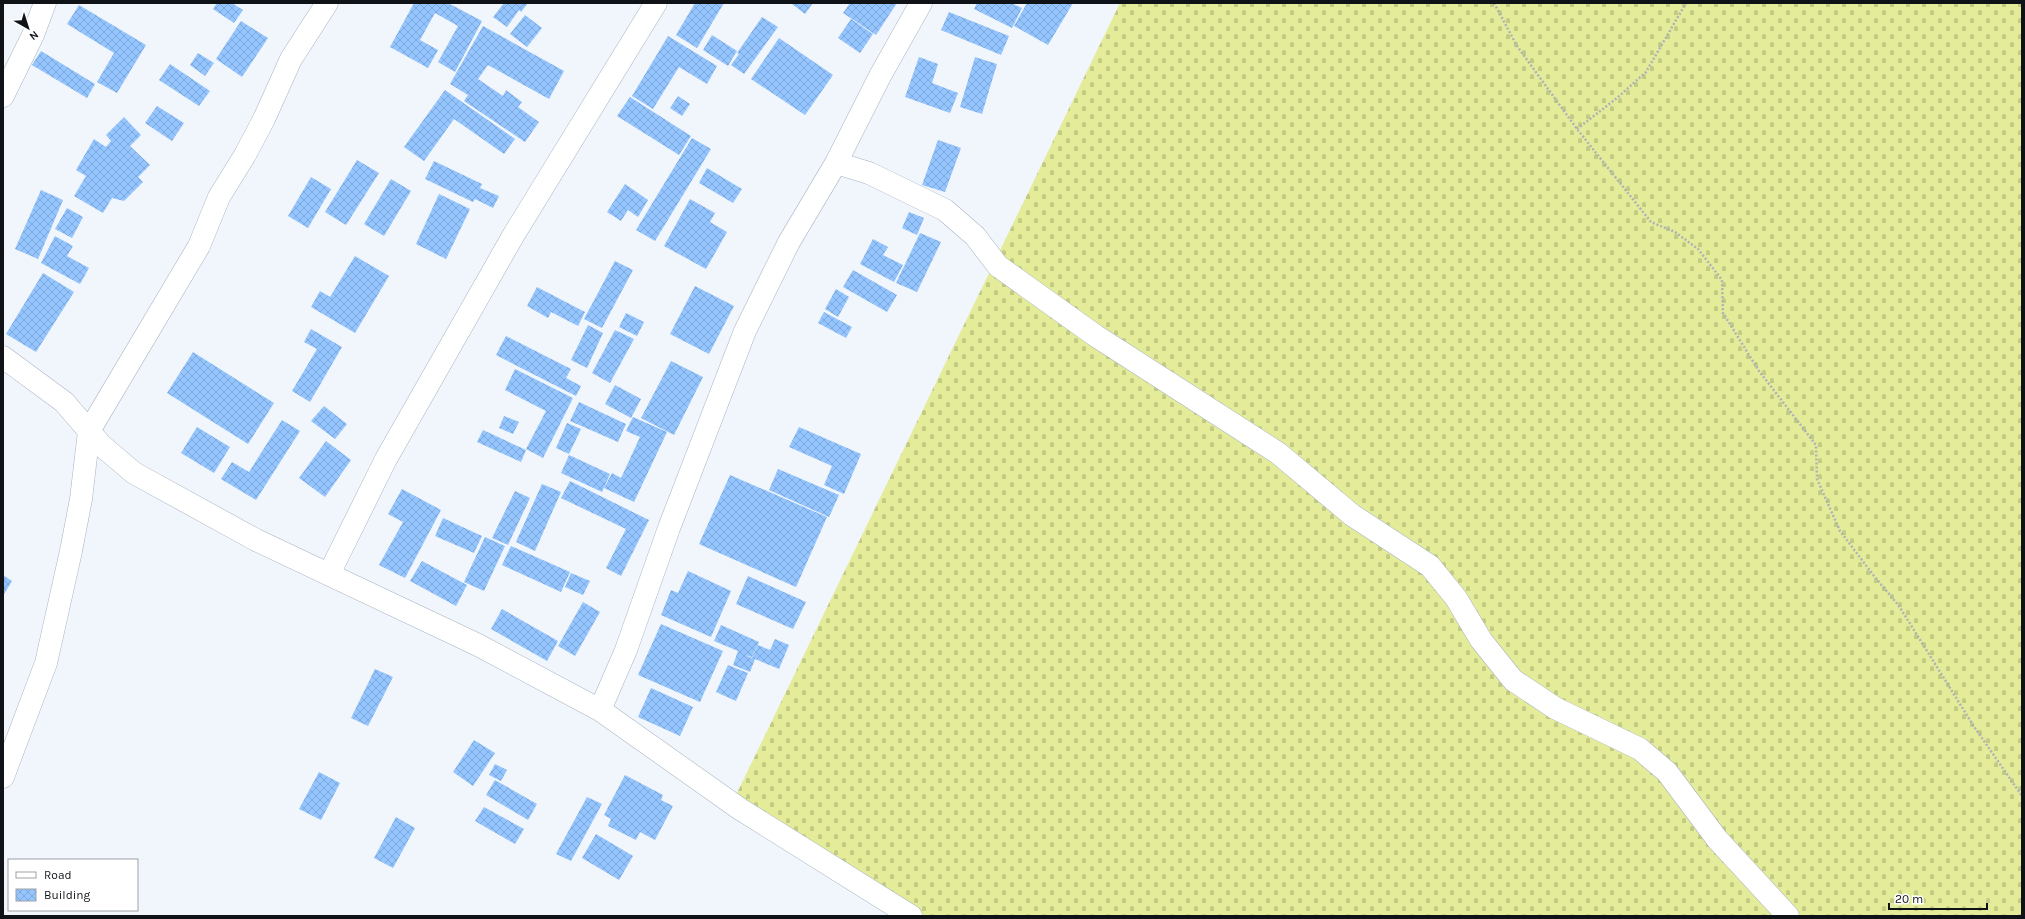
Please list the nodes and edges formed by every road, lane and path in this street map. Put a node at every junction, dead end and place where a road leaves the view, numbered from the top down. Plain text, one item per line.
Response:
1 (45, 3) edge
2 (327, 3) edge
3 (656, 3) edge
4 (921, 3) edge
5 (1494, 3) edge
6 (1686, 3) edge
7 (3, 96) edge
8 (1577, 129) junction
9 (836, 163) junction
10 (3, 357) edge
11 (89, 431) junction
12 (329, 574) junction
13 (600, 710) junction
14 (3, 777) edge
15 (2022, 796) edge
16 (911, 916) edge
17 (1788, 916) edge

1 - 7 street
2 - 11 street
3 - 12 street
4 - 9 street
5 - 8 path
6 - 8 path
8 - 15 path
9 - 13 street
9 - 17 street
10 - 11 street
11 - 12 street
11 - 14 street
12 - 13 street
13 - 16 street

